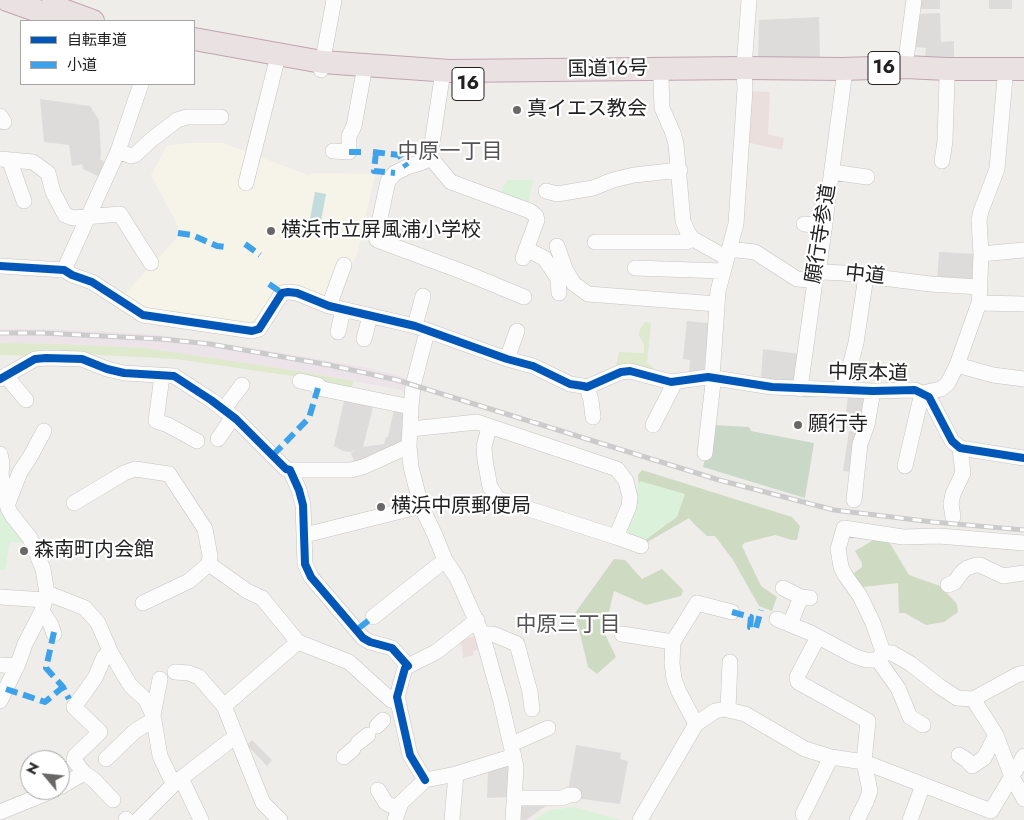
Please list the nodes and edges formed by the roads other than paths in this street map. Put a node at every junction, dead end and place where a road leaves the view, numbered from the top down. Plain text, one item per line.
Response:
1 (7, 0) edge
2 (334, 0) edge
3 (749, 0) edge
4 (914, 0) edge
5 (40, 1) edge
6 (63, 20) edge
7 (90, 20) edge
8 (195, 39) edge
9 (195, 52) edge
10 (276, 64) junction
11 (322, 66) junction
12 (906, 67) junction
13 (744, 72) junction
14 (1018, 75) edge
15 (363, 77) junction
16 (443, 78) junction
17 (844, 78) junction
18 (947, 79) junction
19 (661, 80) junction
20 (141, 85) edge
21 (221, 116) dead end
22 (118, 151) junction
23 (334, 151) dead end
24 (430, 157) junction
25 (5, 160) edge
26 (942, 161) dead end
27 (680, 170) junction
28 (832, 172) junction
29 (867, 177) dead end
30 (246, 184) dead end
31 (546, 191) dead end
32 (24, 201) dead end
33 (87, 218) junction
34 (804, 224) dead end
35 (825, 226) junction
36 (693, 239) junction
37 (595, 242) dead end
38 (557, 246) dead end
39 (1024, 250) edge
40 (981, 254) junction
41 (726, 260) junction
42 (151, 263) dead end
43 (344, 265) dead end
44 (0, 266) edge
45 (635, 268) dead end
46 (64, 270) junction
47 (818, 276) junction
48 (866, 276) junction
49 (980, 287) junction
50 (559, 293) dead end
51 (423, 296) dead end
52 (524, 297) dead end
53 (979, 303) junction
54 (717, 304) junction
55 (1024, 304) edge
56 (336, 308) junction
57 (370, 316) junction
58 (421, 329) junction
59 (517, 331) dead end
60 (338, 332) dead end
61 (364, 339) dead end
62 (507, 359) junction
63 (957, 365) junction
64 (162, 376) junction
65 (3, 377) edge
66 (712, 378) junction
67 (1024, 379) edge
68 (300, 381) dead end
69 (675, 382) junction
70 (242, 385) dead end
71 (587, 386) junction
72 (800, 389) junction
73 (844, 389) junction
74 (873, 390) junction
75 (922, 392) junction
76 (26, 400) dead end
77 (411, 407) junction
78 (228, 413) junction
79 (588, 413) dead end
80 (653, 425) dead end
81 (489, 427) junction
82 (410, 429) junction
83 (44, 431) dead end
84 (218, 439) dead end
85 (197, 441) dead end
86 (409, 446) junction
87 (960, 448) junction
88 (705, 453) dead end
89 (0, 454) edge
90 (1024, 458) edge
91 (905, 466) dead end
92 (290, 470) junction
93 (854, 500) dead end
94 (74, 503) dead end
95 (8, 504) junction
96 (421, 506) junction
97 (953, 517) dead end
98 (305, 535) junction
99 (616, 537) junction
100 (1024, 544) edge
101 (641, 546) dead end
102 (446, 560) junction
103 (209, 564) junction
104 (1024, 573) edge
105 (948, 585) dead end
106 (783, 588) dead end
107 (0, 597) edge
108 (45, 601) junction
109 (143, 603) dead end
110 (727, 607) dead end
111 (373, 617) dead end
112 (479, 627) junction
113 (54, 634) dead end
114 (622, 634) dead end
115 (818, 638) junction
116 (298, 642) junction
117 (673, 642) junction
118 (110, 651) junction
119 (881, 656) junction
120 (730, 662) dead end
121 (0, 666) edge
122 (17, 666) junction
123 (408, 666) junction
124 (175, 672) dead end
125 (1023, 676) edge
126 (160, 679) dead end
127 (973, 699) junction
128 (0, 701) edge
129 (395, 702) junction
130 (224, 706) junction
131 (532, 709) dead end
132 (728, 709) junction
133 (153, 718) junction
134 (696, 724) junction
135 (923, 725) dead end
136 (548, 728) dead end
137 (996, 735) junction
138 (236, 736) junction
139 (513, 750) junction
140 (959, 755) dead end
141 (1024, 756) edge
142 (831, 757) junction
143 (106, 759) dead end
144 (864, 762) junction
145 (84, 774) junction
146 (456, 774) junction
147 (1012, 777) junction
148 (178, 780) junction
149 (424, 780) junction
150 (70, 782) edge
151 (924, 785) junction
152 (378, 790) dead end
153 (574, 795) dead end
154 (514, 798) junction
155 (1024, 799) edge
156 (29, 800) edge
157 (0, 812) edge
158 (124, 813) edge
159 (803, 814) dead end
160 (397, 815) edge
161 (201, 820) edge
162 (280, 820) edge
163 (452, 820) edge
164 (513, 820) edge
165 (640, 820) edge
166 (857, 820) edge
167 (910, 820) edge

1 - 6 highway
2 - 11 street
3 - 13 street
4 - 12 street
5 - 7 highway
8 - 11 highway, 国道16号 / 16
9 - 10 highway, 国道16号 / 16
10 - 11 highway, 国道16号 / 16
10 - 30 street
11 - 15 highway, 国道16号 / 16
11 - 16 highway, 国道16号 / 16
12 - 13 highway, 国道16号 / 16
12 - 14 highway, 国道16号 / 16
13 - 16 highway, 国道16号 / 16
13 - 17 highway, 国道16号 / 16
13 - 19 highway, 国道16号 / 16
13 - 41 street
14 - 18 highway, 国道16号 / 16
14 - 40 street
15 - 16 highway, 国道16号 / 16
15 - 23 street
16 - 19 highway, 国道16号 / 16
16 - 24 street
17 - 18 highway, 国道16号 / 16
17 - 28 street, 願行寺参道
18 - 26 street
19 - 27 street
20 - 22 street
21 - 22 street
22 - 33 street
24 - 50 street
24 - 52 street
25 - 32 street
25 - 33 street
27 - 31 street
27 - 36 street
28 - 29 street
28 - 35 street, 願行寺参道
33 - 42 street
33 - 46 street
34 - 35 street
35 - 47 street, 願行寺参道
36 - 37 street
36 - 41 street, 中道
38 - 54 street
39 - 40 street
40 - 49 street
41 - 45 street
41 - 47 street, 中道
41 - 54 street
43 - 56 street
44 - 46 street
46 - 56 street
47 - 48 street, 中道
47 - 72 street, 願行寺参道
48 - 49 street, 中道
48 - 73 street
49 - 53 street
51 - 58 street
53 - 55 street
53 - 63 street
54 - 66 street
56 - 57 street
56 - 60 street
57 - 58 street
57 - 61 street
58 - 62 street
58 - 77 street
59 - 62 street
62 - 71 street
63 - 67 street
63 - 75 street
64 - 65 street
64 - 78 street
64 - 85 street
65 - 76 street
66 - 69 street, 中原本道
66 - 72 street, 中原本道
66 - 88 street
68 - 77 street
69 - 71 street, 中原本道
69 - 80 street
70 - 78 street
71 - 79 street
72 - 73 street, 中原本道
73 - 74 street, 中原本道
74 - 75 street, 中原本道
74 - 93 street
75 - 87 street, 中原本道
75 - 91 street
77 - 82 street
78 - 84 street
78 - 92 street
81 - 82 street
81 - 99 street
81 - 99 street
82 - 86 street
83 - 95 street
86 - 92 street
86 - 96 street
87 - 90 street
87 - 97 street
89 - 95 street
92 - 98 street
94 - 103 street
95 - 108 street
96 - 98 street
96 - 102 street
98 - 123 street
99 - 101 street
100 - 119 street
102 - 111 street
102 - 112 street
103 - 109 street
103 - 116 street
104 - 105 street
106 - 115 street
107 - 108 street
108 - 113 street
108 - 118 street
108 - 122 street
110 - 117 street
112 - 123 street
112 - 131 street
112 - 139 street
114 - 117 street
115 - 119 street
115 - 144 street
116 - 129 street
116 - 130 street
117 - 134 street
118 - 133 street
118 - 145 street
119 - 127 street
119 - 135 street
120 - 132 street
121 - 122 street
122 - 128 street
123 - 129 street
124 - 130 street
125 - 127 street
126 - 133 street
127 - 137 street
129 - 149 street
130 - 138 street
132 - 134 street
132 - 142 street
133 - 143 street
133 - 148 street
134 - 165 street
136 - 139 street
137 - 140 street
137 - 147 street
138 - 148 street
138 - 162 street
139 - 146 street
139 - 154 street
141 - 147 street
142 - 144 street
142 - 159 street
144 - 151 street
144 - 166 street
145 - 150 street
145 - 158 street
146 - 149 street
146 - 163 street
147 - 151 street
147 - 155 street
148 - 158 street
148 - 161 street
149 - 160 street
151 - 167 street
152 - 160 street
153 - 154 street
154 - 164 street
156 - 157 street

